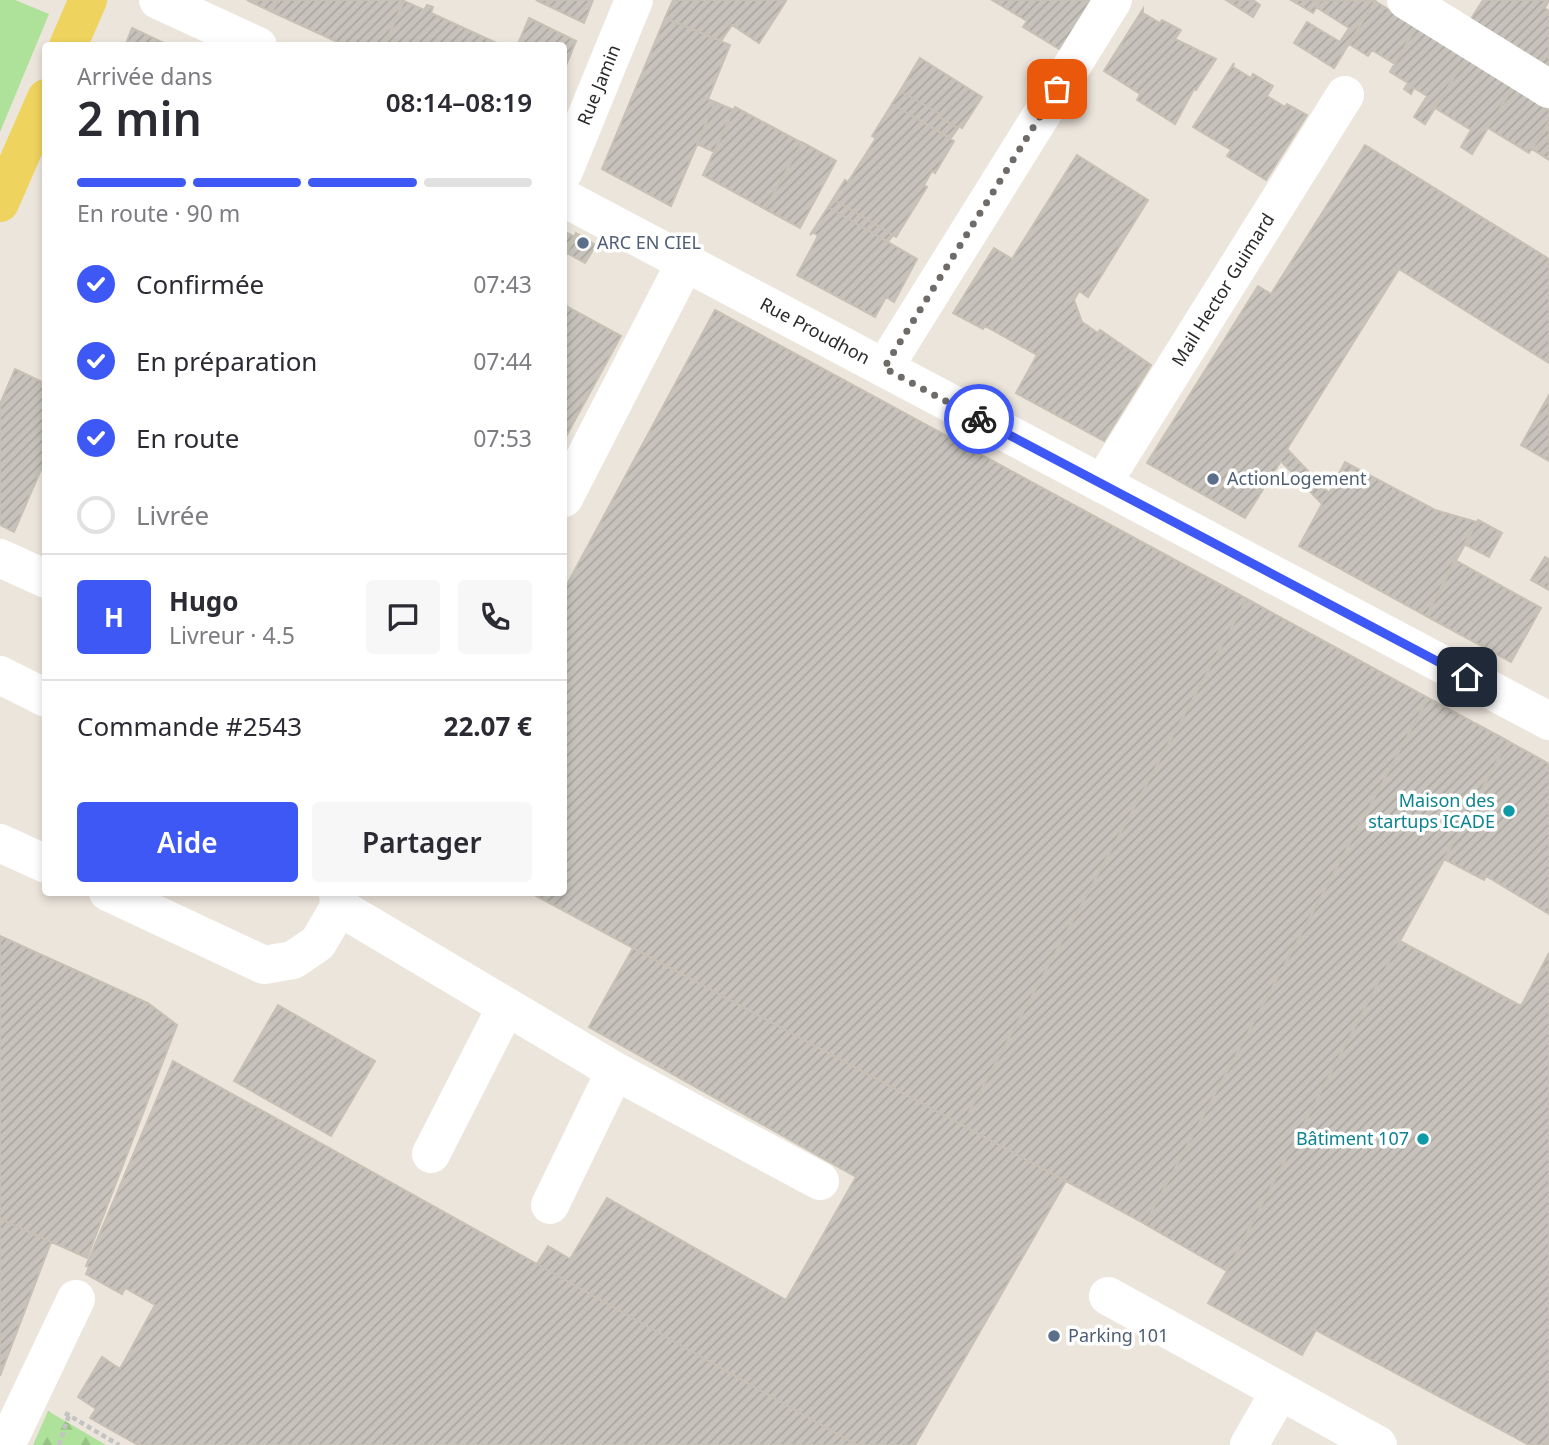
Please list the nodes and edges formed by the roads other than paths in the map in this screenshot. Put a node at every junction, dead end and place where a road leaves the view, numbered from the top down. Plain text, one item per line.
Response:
1 (88, 0) edge
2 (158, 0) edge
3 (634, 0) edge
4 (1113, 0) edge
5 (1406, 0) edge
6 (70, 42) edge
7 (249, 42) edge
8 (1549, 89) edge
9 (1345, 95) dead end
10 (42, 107) edge
11 (567, 164) edge
12 (567, 200) edge
13 (0, 203) edge
14 (685, 263) junction
15 (884, 368) junction
16 (1102, 484) junction
17 (567, 492) edge
18 (0, 558) edge
19 (42, 577) edge
20 (0, 675) edge
21 (42, 696) edge
22 (1546, 712) edge
23 (0, 842) edge
24 (42, 862) edge
25 (117, 896) edge
26 (339, 900) edge
27 (506, 1007) junction
28 (615, 1071) junction
29 (431, 1154) dead end
30 (820, 1181) dead end
31 (550, 1205) dead end
32 (1108, 1296) dead end
33 (76, 1299) dead end
34 (1280, 1391) junction
35 (1, 1445) edge
36 (1250, 1445) edge
37 (1378, 1445) edge

1 - 6 main road
2 - 7 street
3 - 11 street, Rue Jamin
4 - 15 street
5 - 8 street
9 - 16 street, Mail Hector Guimard
10 - 13 main road
12 - 14 street, Rue Proudhon
14 - 15 street, Rue Proudhon
14 - 17 street
15 - 16 street, Rue Proudhon
16 - 22 street, Rue Proudhon
18 - 19 street
20 - 21 street
23 - 24 street
25 - 26 street
26 - 27 street
27 - 28 street
27 - 29 street
28 - 30 street
28 - 31 street
32 - 34 street
33 - 35 street
34 - 36 street
34 - 37 street

